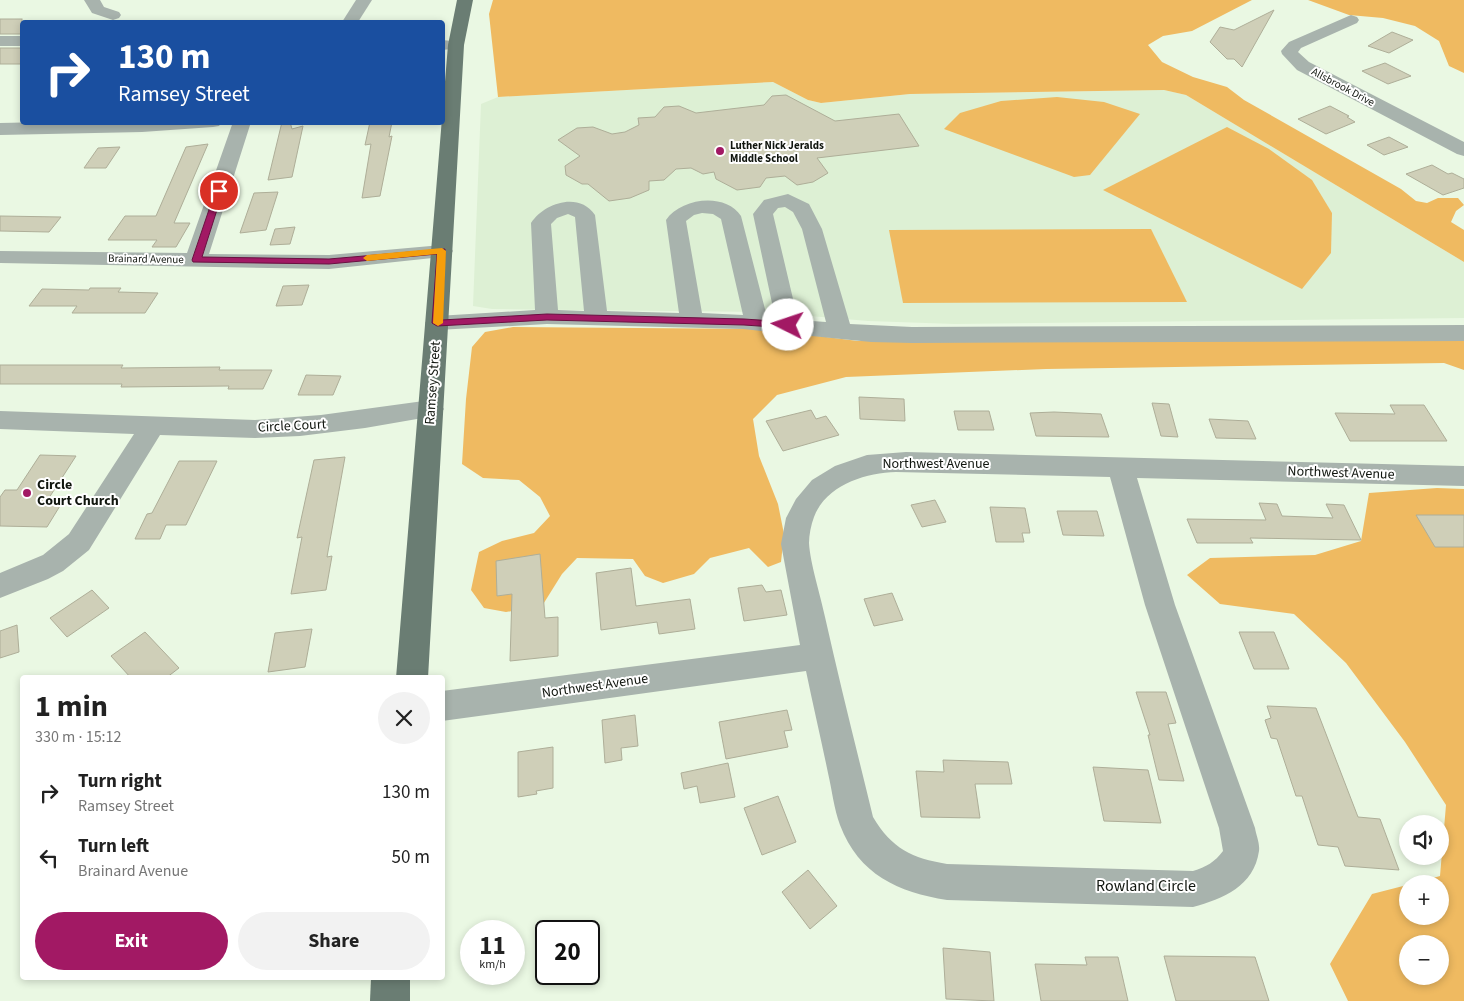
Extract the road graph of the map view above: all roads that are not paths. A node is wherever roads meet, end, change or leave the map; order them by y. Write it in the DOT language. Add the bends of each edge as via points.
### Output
graph roads {
  1 [pos="92,0"];
  2 [pos="364,0"];
  3 [pos="465,0"];
  4 [pos="113,15"];
  5 [pos="351,20"];
  6 [pos="1351,20"];
  7 [pos="0,41"];
  8 [pos="20,41"];
  9 [pos="449,54"];
  10 [pos="96,125"];
  11 [pos="241,125"];
  12 [pos="57,126"];
  13 [pos="0,129"];
  14 [pos="1464,150"];
  15 [pos="442,251"];
  16 [pos="0,257"];
  17 [pos="196,260"];
  18 [pos="547,317"];
  19 [pos="596,319"];
  20 [pos="692,321"];
  21 [pos="437,323"];
  22 [pos="757,323"];
  23 [pos="788,325"];
  24 [pos="840,330"];
  25 [pos="1464,333"];
  26 [pos="431,409"];
  27 [pos="0,420"];
  28 [pos="153,425"];
  29 [pos="1121,467"];
  30 [pos="1464,476"];
  31 [pos="0,586"];
  32 [pos="818,656"];
  33 [pos="412,675"];
  34 [pos="445,706"];
  35 [pos="391,980"];
  36 [pos="390,1001"];
  1 -- 4 [label="street" via="98,10"];
  2 -- 5 [label="street"];
  3 -- 9 [label="main road, Ramsey Street"];
  6 -- 14 [label="street, Allsbrook Drive" via="1295,44 1290,54 1303,66"];
  7 -- 8 [label="street"];
  9 -- 15 [label="main road, Ramsey Street"];
  10 -- 12 [label="street"];
  11 -- 17 [label="street"];
  12 -- 13 [label="street"];
  15 -- 17 [label="street, Brainard Avenue" via="329,262"];
  15 -- 21 [label="main road, Ramsey Street"];
  16 -- 17 [label="street, Brainard Avenue"];
  18 -- 19 [label="street"];
  18 -- 19 [label="street" via="541,223 546,215 570,208 585,215"];
  18 -- 21 [label="street"];
  19 -- 20 [label="street"];
  20 -- 22 [label="street"];
  20 -- 22 [label="street" via="676,220 690,210 710,206 731,216"];
  21 -- 26 [label="main road, Ramsey Street"];
  22 -- 23 [label="street"];
  23 -- 24 [label="street"];
  23 -- 24 [label="street" via="763,214 771,204 788,200 802,208 812,229"];
  24 -- 25 [label="street" via="912,335"];
  26 -- 28 [label="street, Circle Court" via="295,428"];
  26 -- 33 [label="main road, Ramsey Street"];
  27 -- 28 [label="street, Circle Court"];
  28 -- 31 [label="street" via="79,542 38,571"];
  29 -- 30 [label="street, Northwest Avenue"];
  29 -- 32 [label="street, Northwest Avenue" via="896,462 857,468 834,478 808,502 795,533"];
  29 -- 32 [label="street, Rowland Circle" via="1160,605 1237,828 1242,850 1225,877 1193,889 947,882 911,874 893,866 871,847 857,823"];
  32 -- 34 [label="street, Northwest Avenue"];
  35 -- 36 [label="main road"];
}
